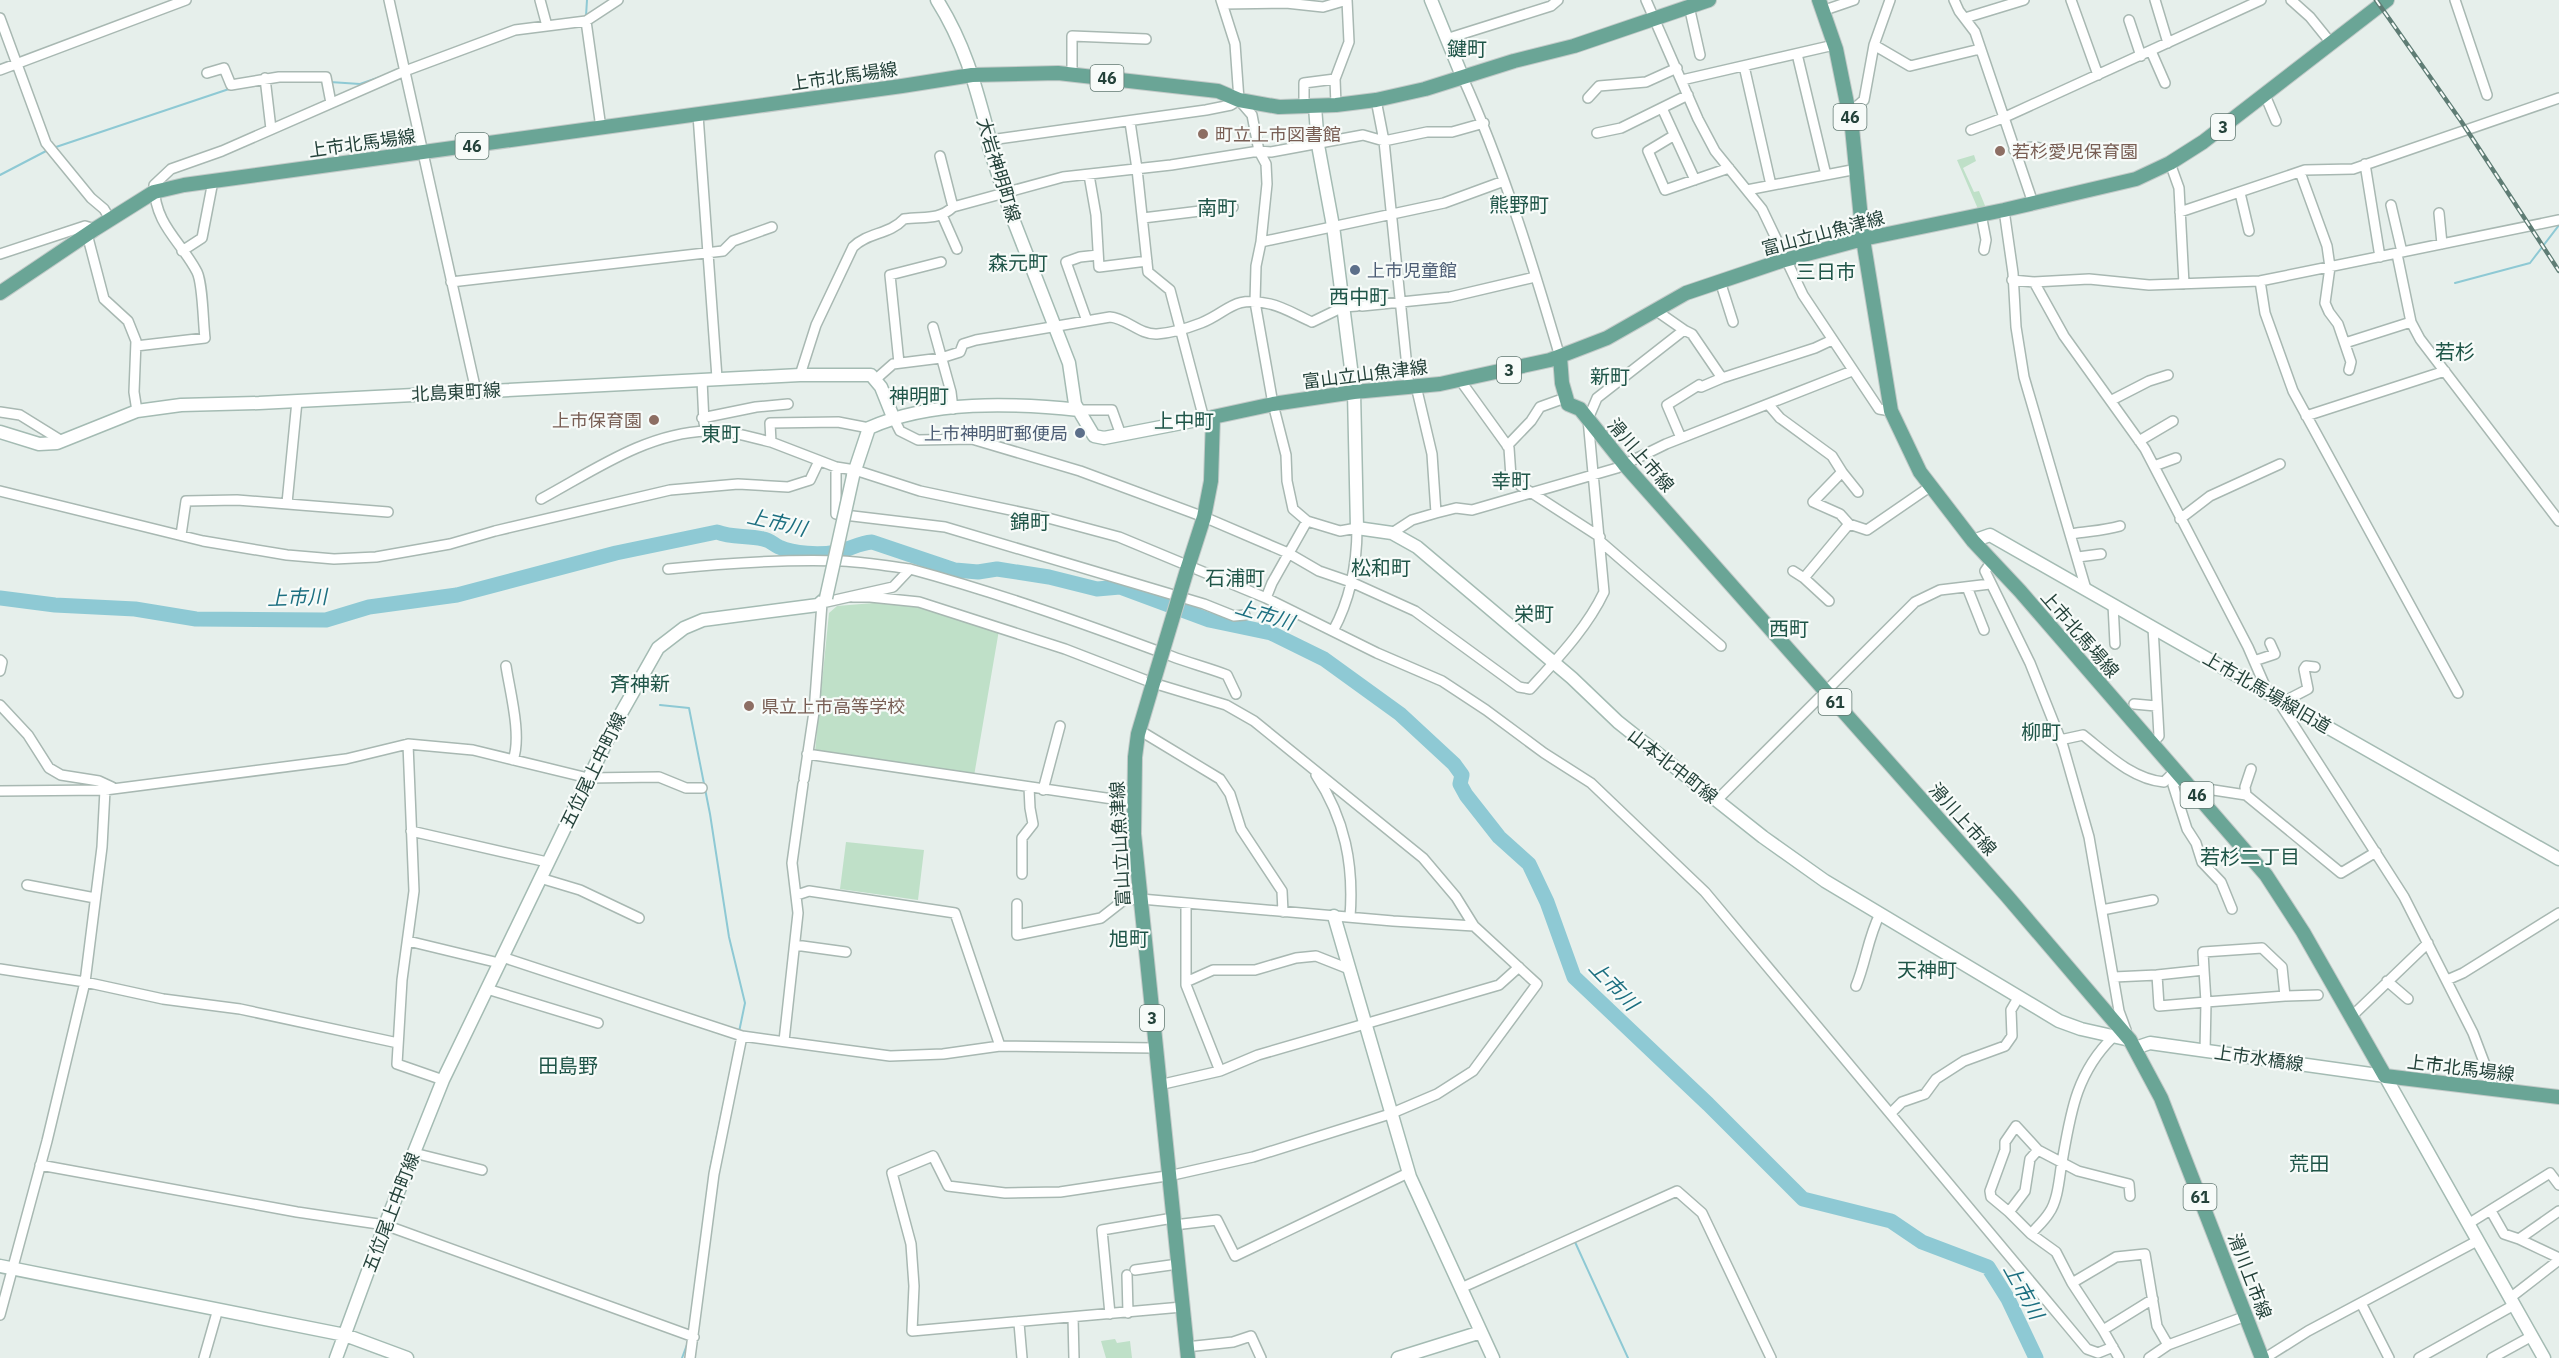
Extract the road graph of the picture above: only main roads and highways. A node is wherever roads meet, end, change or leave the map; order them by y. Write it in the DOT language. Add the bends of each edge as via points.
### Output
graph roads {
  1 [pos="937,0"];
  2 [pos="1431,0"];
  3 [pos="1709,0"];
  4 [pos="2387,0"];
  5 [pos="1820,6"];
  6 [pos="972,75"];
  7 [pos="1462,76"];
  8 [pos="1310,107"];
  9 [pos="1863,238"];
  10 [pos="0,293"];
  11 [pos="1560,357"];
  12 [pos="1354,392"];
  13 [pos="1079,410"];
  14 [pos="893,417"];
  15 [pos="1209,418"];
  16 [pos="0,432"];
  17 [pos="1973,541"];
  18 [pos="2559,859"];
  19 [pos="1334,916"];
  20 [pos="2132,1044"];
  21 [pos="2385,1076"];
  22 [pos="2559,1097"];
  23 [pos="0,1266"];
  24 [pos="1481,1332"];
  25 [pos="345,1335"];
  26 [pos="1187,1352"];
  27 [pos="336,1358"];
  28 [pos="407,1358"];
  29 [pos="1398,1358"];
  30 [pos="1493,1358"];
  31 [pos="2264,1358"];
  32 [pos="2544,1358"];
  1 -- 6 [label="main road, 大岩神明町線" via="955,31"];
  2 -- 7 [label="main road"];
  3 -- 7 [label="main road, 上市北馬場線 / 46" via="1574,46"];
  4 -- 9 [label="main road, 富山立山魚津線 / 3" via="2204,142 2136,179"];
  5 -- 9 [label="main road, 上市北馬場線 / 46" via="1834,45 1849,113"];
  6 -- 8 [label="main road, 上市北馬場線 / 46" via="1072,75 1218,91 1239,100 1279,107"];
  6 -- 10 [label="main road, 上市北馬場線 / 46" via="184,185 154,192"];
  6 -- 13 [label="main road, 大岩神明町線" via="989,147 1069,363"];
  7 -- 8 [label="main road, 上市北馬場線 / 46" via="1376,100"];
  8 -- 12 [label="main road" via="1333,226"];
  9 -- 11 [label="main road, 富山立山魚津線 / 3" via="1686,293 1607,338"];
  9 -- 17 [label="main road, 上市北馬場線 / 46" via="1891,411 1915,463"];
  11 -- 12 [label="main road, 富山立山魚津線 / 3" via="1460,380"];
  11 -- 20 [label="main road, 滑川上市線 / 61" via="1568,404 1580,409"];
  12 -- 15 [label="main road, 富山立山魚津線 / 3"];
  12 -- 20 [label="main road, 山本北中町線" via="1357,528 1392,533 1417,547 1618,722 1825,881 2059,1021"];
  13 -- 14 [label="main road" via="1014,405"];
  13 -- 15 [label="main road" via="1094,436 1104,438"];
  14 -- 16 [label="main road, 北島東町線" via="871,375 800,375 181,405 137,411 62,441 39,444"];
  14 -- 25 [label="main road, 五位尾上中町線, bridge" via="869,428 854,473 824,601 704,620 684,627 658,648 644,670 443,1080"];
  15 -- 26 [label="main road, 富山立山魚津線 / 3, bridge" via="1211,481 1204,517 1139,730 1133,802"];
  17 -- 18 [label="main road, 上市北馬場線旧道" via="1990,535"];
  17 -- 21 [label="main road, 上市北馬場線 / 46" via="2266,875"];
  19 -- 24 [label="main road" via="1408,1173"];
  20 -- 21 [label="main road, 上市水橋線" via="2150,1043"];
  20 -- 31 [label="main road, 滑川上市線 / 61" via="2161,1098"];
  21 -- 22 [label="main road, 上市北馬場線"];
  21 -- 32 [label="main road"];
  23 -- 25 [label="main road"];
  24 -- 29 [label="main road"];
  24 -- 30 [label="main road"];
  25 -- 27 [label="main road, 五位尾上中町線"];
  25 -- 28 [label="main road"];
}
